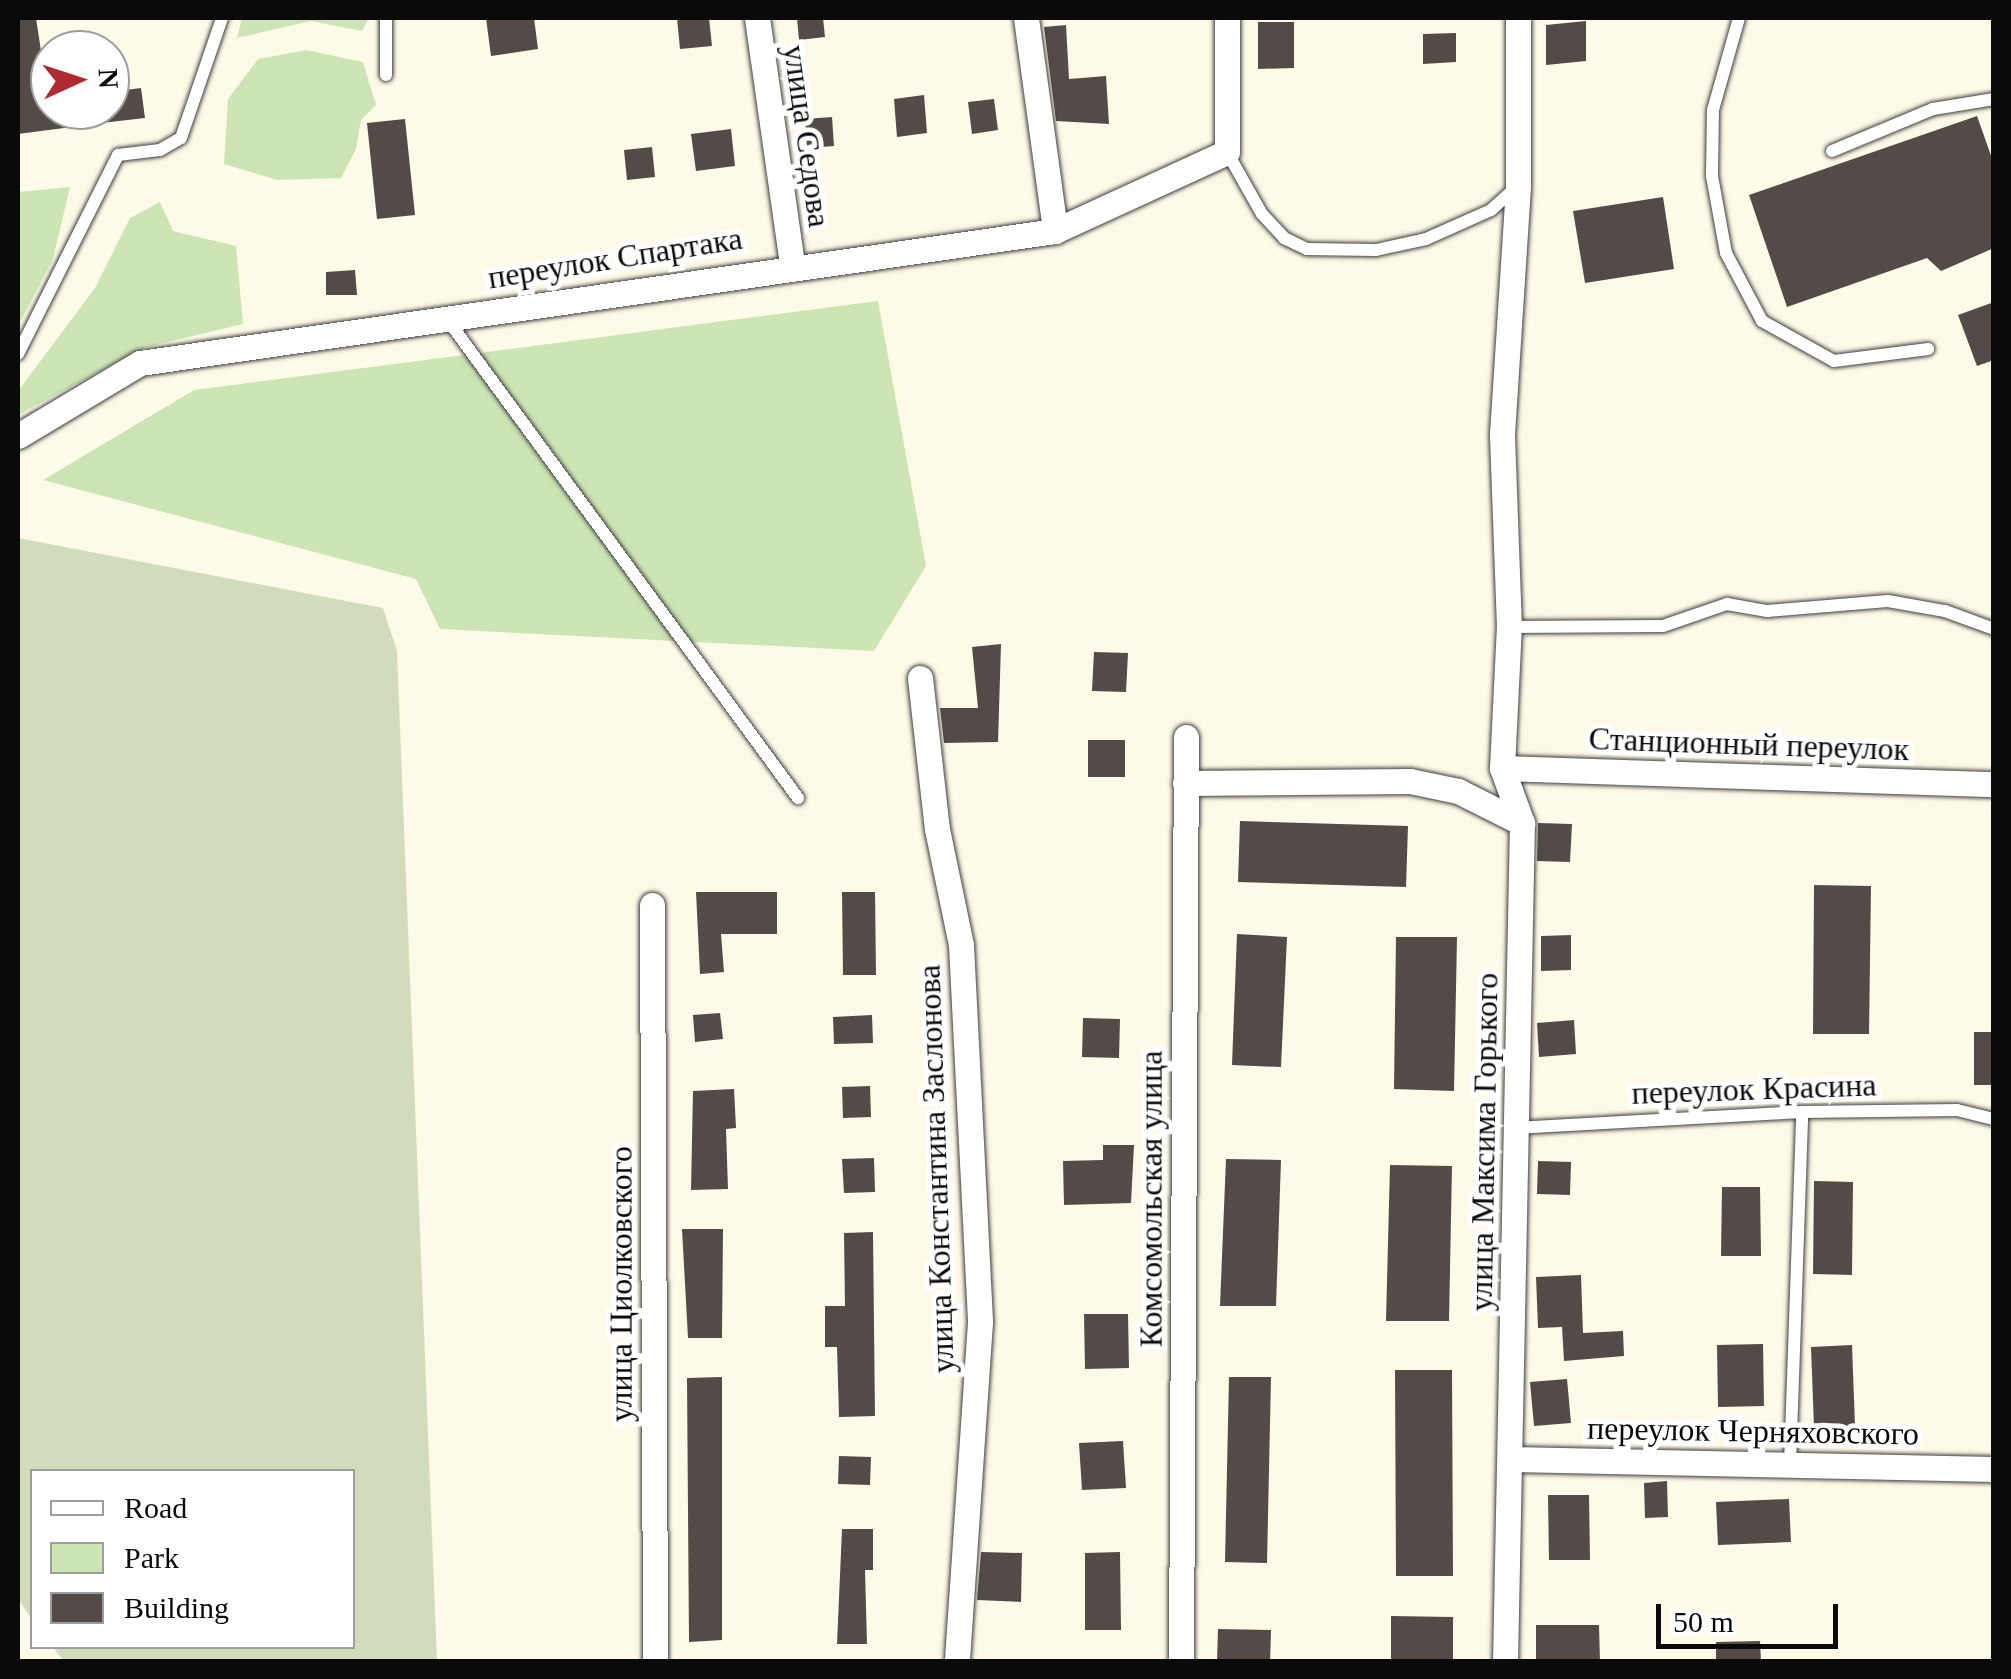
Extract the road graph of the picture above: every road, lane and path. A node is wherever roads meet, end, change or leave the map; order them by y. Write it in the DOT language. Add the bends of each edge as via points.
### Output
graph roads {
  1 [pos="222,18"];
  2 [pos="386,18"];
  3 [pos="757,18"];
  4 [pos="1026,18"];
  5 [pos="1227,18"];
  6 [pos="1518,18"];
  7 [pos="1739,18"];
  8 [pos="386,75"];
  9 [pos="1994,99"];
  10 [pos="1832,151"];
  11 [pos="1227,152"];
  12 [pos="1518,186"];
  13 [pos="1055,231"];
  14 [pos="792,264"];
  15 [pos="446,316"];
  16 [pos="1928,349"];
  17 [pos="18,354"];
  18 [pos="18,436"];
  19 [pos="1509,627"];
  20 [pos="1994,629"];
  21 [pos="920,678"];
  22 [pos="1186,736"];
  23 [pos="1502,768"];
  24 [pos="1185,783"];
  25 [pos="1994,784"];
  26 [pos="798,798"];
  27 [pos="1522,823"];
  28 [pos="652,906"];
  29 [pos="1802,1112"];
  30 [pos="1994,1119"];
  31 [pos="1515,1128"];
  32 [pos="1512,1459"];
  33 [pos="1790,1464"];
  34 [pos="1994,1469"];
  35 [pos="655,1662"];
  36 [pos="957,1662"];
  37 [pos="1181,1662"];
  38 [pos="1506,1662"];
  1 -- 17 [label="lane" via="180,138 160,150 118,155"];
  2 -- 8 [label="lane"];
  3 -- 14 [label="street, улица Седова"];
  4 -- 13 [label="street"];
  5 -- 11 [label="street"];
  6 -- 12 [label="street, улица Максима Горького"];
  7 -- 16 [label="lane" via="1714,110 1712,176 1726,254 1762,321 1834,361"];
  9 -- 10 [label="lane" via="1933,109"];
  11 -- 12 [label="lane" via="1244,191 1284,238 1307,249 1376,250 1426,239 1491,210"];
  11 -- 13 [label="street, переулок Спартака"];
  12 -- 19 [label="street, улица Максима Горького" via="1502,434"];
  13 -- 14 [label="street, переулок Спартака"];
  14 -- 15 [label="street, переулок Спартака"];
  15 -- 18 [label="street, переулок Спартака" via="140,362"];
  15 -- 26 [label="lane"];
  19 -- 20 [label="lane" via="1663,626 1727,604 1767,611 1888,601"];
  19 -- 23 [label="street, улица Максима Горького"];
  21 -- 36 [label="street, улица Константина Заслонова" via="936,829 960,945 980,1322"];
  22 -- 24 [label="street, Комсомольская улица"];
  23 -- 25 [label="street, Станционный переулок"];
  23 -- 27 [label="street, улица Максима Горького"];
  24 -- 27 [label="street" via="1410,781 1458,791"];
  24 -- 37 [label="street, Комсомольская улица"];
  27 -- 31 [label="street, улица Максима Горького"];
  28 -- 35 [label="street, улица Циолковского"];
  29 -- 30 [label="lane, переулок Красина" via="1957,1110"];
  29 -- 31 [label="lane, переулок Красина"];
  29 -- 33 [label="lane"];
  31 -- 32 [label="street, улица Максима Горького"];
  32 -- 33 [label="street, переулок Черняховского"];
  32 -- 38 [label="street, улица Максима Горького"];
  33 -- 34 [label="street, переулок Черняховского"];
}
